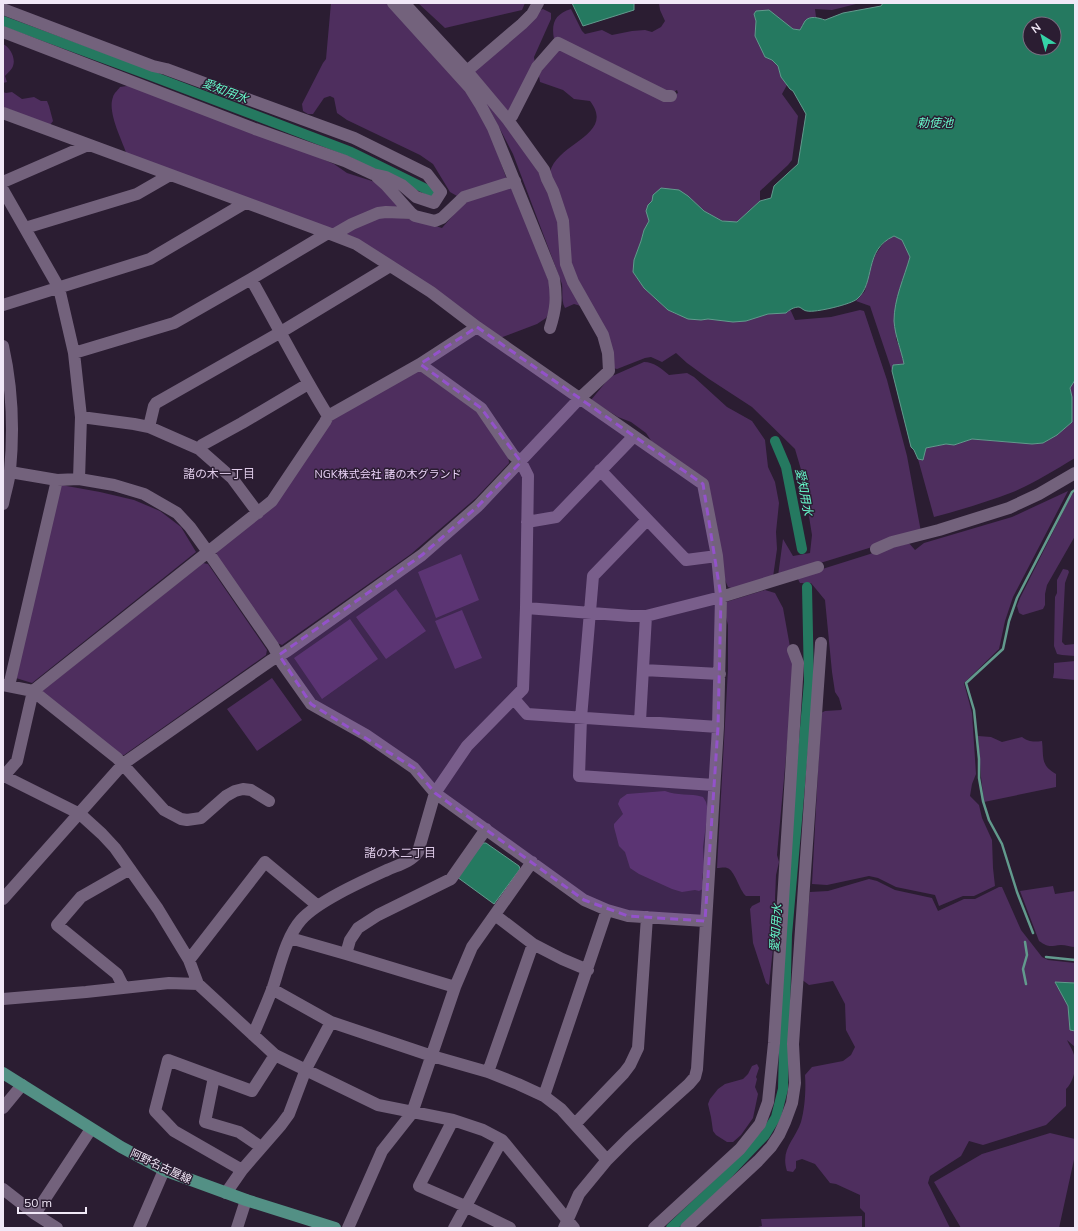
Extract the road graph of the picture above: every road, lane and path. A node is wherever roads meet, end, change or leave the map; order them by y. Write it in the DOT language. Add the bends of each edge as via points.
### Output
graph roads {
  1 [pos="393,3"];
  2 [pos="404,3"];
  3 [pos="538,3"];
  4 [pos="3,9"];
  5 [pos="3,32"];
  6 [pos="467,71"];
  7 [pos="671,96"];
  8 [pos="6,118"];
  9 [pos="508,120"];
  10 [pos="88,145"];
  11 [pos="373,174"];
  12 [pos="170,175"];
  13 [pos="515,181"];
  14 [pos="3,182"];
  15 [pos="3,190"];
  16 [pos="245,203"];
  17 [pos="411,212"];
  18 [pos="25,228"];
  19 [pos="330,234"];
  20 [pos="390,266"];
  21 [pos="251,279"];
  22 [pos="59,288"];
  23 [pos="3,305"];
  24 [pos="477,327"];
  25 [pos="550,328"];
  26 [pos="280,332"];
  27 [pos="3,346"];
  28 [pos="74,352"];
  29 [pos="420,364"];
  30 [pos="308,384"];
  31 [pos="580,398"];
  32 [pos="328,416"];
  33 [pos="81,417"];
  34 [pos="149,427"];
  35 [pos="634,436"];
  36 [pos="198,449"];
  37 [pos="521,462"];
  38 [pos="600,470"];
  39 [pos="10,472"];
  40 [pos="1075,474"];
  41 [pos="79,479"];
  42 [pos="57,480"];
  43 [pos="3,504"];
  44 [pos="258,513"];
  45 [pos="647,520"];
  46 [pos="527,522"];
  47 [pos="876,549"];
  48 [pos="208,552"];
  49 [pos="717,556"];
  50 [pos="818,567"];
  51 [pos="721,597"];
  52 [pos="526,608"];
  53 [pos="590,613"];
  54 [pos="646,616"];
  55 [pos="821,643"];
  56 [pos="793,650"];
  57 [pos="279,656"];
  58 [pos="643,670"];
  59 [pos="720,674"];
  60 [pos="6,685"];
  61 [pos="33,691"];
  62 [pos="514,699"];
  63 [pos="581,718"];
  64 [pos="640,721"];
  65 [pos="718,727"];
  66 [pos="123,764"];
  67 [pos="3,776"];
  68 [pos="714,785"];
  69 [pos="435,793"];
  70 [pos="269,801"];
  71 [pos="80,814"];
  72 [pos="486,829"];
  73 [pos="532,862"];
  74 [pos="130,869"];
  75 [pos="786,887"];
  76 [pos="803,889"];
  77 [pos="3,899"];
  78 [pos="318,906"];
  79 [pos="607,910"];
  80 [pos="495,915"];
  81 [pos="647,917"];
  82 [pos="705,921"];
  83 [pos="290,938"];
  84 [pos="533,944"];
  85 [pos="346,954"];
  86 [pos="189,960"];
  87 [pos="588,970"];
  88 [pos="198,984"];
  89 [pos="455,987"];
  90 [pos="124,988"];
  91 [pos="272,989"];
  92 [pos="3,999"];
  93 [pos="331,1022"];
  94 [pos="253,1035"];
  95 [pos="775,1043"];
  96 [pos="792,1044"];
  97 [pos="275,1055"];
  98 [pos="432,1056"];
  99 [pos="306,1069"];
  100 [pos="488,1072"];
  101 [pos="3,1073"];
  102 [pos="214,1077"];
  103 [pos="22,1085"];
  104 [pos="544,1096"];
  105 [pos="3,1108"];
  106 [pos="412,1113"];
  107 [pos="453,1120"];
  108 [pos="575,1124"];
  109 [pos="91,1129"];
  110 [pos="502,1140"];
  111 [pos="261,1147"];
  112 [pos="607,1160"];
  113 [pos="164,1170"];
  114 [pos="242,1170"];
  115 [pos="3,1189"];
  116 [pos="226,1193"];
  117 [pos="246,1200"];
  118 [pos="465,1206"];
  119 [pos="35,1214"];
  120 [pos="568,1225"];
  121 [pos="56,1228"];
  122 [pos="139,1228"];
  123 [pos="237,1228"];
  124 [pos="335,1228"];
  125 [pos="348,1228"];
  126 [pos="454,1228"];
  127 [pos="510,1228"];
  128 [pos="654,1228"];
  129 [pos="686,1228"];
  1 -- 13 [label="street" via="470,88 493,128"];
  2 -- 6 [label="street"];
  3 -- 6 [label="street" via="522,24"];
  4 -- 11 [label="street" via="354,138 427,174 441,192 434,203 416,197 402,185 386,177"];
  5 -- 11 [label="street" via="345,161"];
  6 -- 9 [label="street"];
  7 -- 9 [label="street" via="665,96 558,43 537,67"];
  8 -- 10 [label="street"];
  9 -- 31 [label="street" via="544,170 563,221 566,264 605,341 609,371"];
  10 -- 12 [label="street"];
  10 -- 14 [label="street"];
  11 -- 17 [label="street"];
  12 -- 16 [label="street"];
  12 -- 18 [label="street" via="137,194"];
  13 -- 17 [label="street" via="464,197 442,218 435,221 415,216"];
  13 -- 25 [label="street" via="554,279 557,296"];
  15 -- 18 [label="street"];
  16 -- 19 [label="street"];
  16 -- 22 [label="street" via="150,259"];
  17 -- 19 [label="street" via="378,213"];
  18 -- 22 [label="street"];
  19 -- 20 [label="street" via="356,244"];
  19 -- 21 [label="street"];
  20 -- 24 [label="street" via="431,292"];
  20 -- 26 [label="street"];
  21 -- 26 [label="street"];
  21 -- 28 [label="street" via="174,323"];
  22 -- 23 [label="street"];
  22 -- 28 [label="street"];
  24 -- 29 [label="street"];
  24 -- 31 [label="street"];
  26 -- 30 [label="street"];
  26 -- 34 [label="street" via="156,403"];
  27 -- 39 [label="street" via="7,362 12,419"];
  28 -- 33 [label="street"];
  29 -- 32 [label="street"];
  29 -- 37 [label="street" via="481,408 513,455"];
  30 -- 32 [label="street"];
  30 -- 36 [label="street"];
  31 -- 35 [label="street"];
  31 -- 37 [label="street"];
  32 -- 44 [label="street" via="272,501"];
  33 -- 34 [label="street"];
  33 -- 41 [label="street"];
  34 -- 36 [label="street"];
  35 -- 38 [label="street"];
  35 -- 49 [label="street" via="703,484"];
  36 -- 44 [label="street" via="232,478"];
  37 -- 46 [label="street" via="528,476"];
  37 -- 57 [label="street" via="478,506 422,555"];
  38 -- 45 [label="street"];
  38 -- 46 [label="street" via="556,517"];
  39 -- 42 [label="street"];
  39 -- 43 [label="street"];
  40 -- 47 [label="street" via="1009,508"];
  41 -- 42 [label="street"];
  41 -- 48 [label="street" via="114,484 144,494 177,513"];
  42 -- 60 [label="street"];
  44 -- 48 [label="street"];
  45 -- 49 [label="street" via="686,560"];
  45 -- 53 [label="street" via="593,576"];
  46 -- 52 [label="street"];
  48 -- 57 [label="street"];
  48 -- 61 [label="street"];
  49 -- 51 [label="street"];
  50 -- 51 [label="street"];
  51 -- 54 [label="street"];
  51 -- 59 [label="street"];
  52 -- 53 [label="street"];
  52 -- 62 [label="street" via="523,689"];
  53 -- 54 [label="street"];
  53 -- 63 [label="street"];
  54 -- 58 [label="street"];
  55 -- 76 [label="street"];
  56 -- 75 [label="street" via="798,663"];
  57 -- 66 [label="street"];
  57 -- 69 [label="street" via="311,704 414,768"];
  58 -- 59 [label="street"];
  58 -- 64 [label="street"];
  59 -- 65 [label="street"];
  60 -- 61 [label="street"];
  61 -- 66 [label="street"];
  61 -- 67 [label="street" via="17,761"];
  62 -- 63 [label="street" via="527,714"];
  62 -- 69 [label="street" via="467,746"];
  63 -- 64 [label="street"];
  63 -- 68 [label="street" via="579,776"];
  64 -- 65 [label="street"];
  65 -- 68 [label="street"];
  66 -- 70 [label="street" via="164,810 181,819 201,818 226,796 243,789 251,790"];
  66 -- 71 [label="street"];
  67 -- 71 [label="street"];
  68 -- 82 [label="street"];
  69 -- 72 [label="street"];
  69 -- 78 [label="street" via="414,859"];
  71 -- 74 [label="street" via="115,848"];
  71 -- 77 [label="street"];
  72 -- 73 [label="street"];
  72 -- 85 [label="street" via="451,879 378,915 358,928 350,940"];
  73 -- 79 [label="street" via="584,900"];
  73 -- 80 [label="street"];
  74 -- 86 [label="street"];
  74 -- 90 [label="street" via="81,897 57,925 117,974"];
  75 -- 76 [label="street"];
  75 -- 95 [label="street"];
  76 -- 96 [label="street"];
  78 -- 83 [label="street" via="301,920"];
  78 -- 86 [label="street" via="265,862"];
  79 -- 81 [label="street" via="628,916"];
  79 -- 87 [label="street"];
  80 -- 84 [label="street"];
  80 -- 89 [label="street" via="472,947"];
  81 -- 82 [label="street"];
  81 -- 108 [label="street" via="638,1048 624,1072"];
  82 -- 112 [label="street" via="695,1077"];
  83 -- 85 [label="street"];
  83 -- 91 [label="street"];
  84 -- 87 [label="street"];
  84 -- 100 [label="street"];
  85 -- 89 [label="street"];
  86 -- 88 [label="street"];
  87 -- 104 [label="street"];
  88 -- 90 [label="street" via="169,983"];
  88 -- 94 [label="street"];
  89 -- 98 [label="street"];
  90 -- 92 [label="street"];
  91 -- 93 [label="street"];
  91 -- 94 [label="street"];
  93 -- 98 [label="street"];
  93 -- 99 [label="street"];
  94 -- 97 [label="street"];
  95 -- 96 [label="street"];
  95 -- 128 [label="street" via="768,1102 760,1124 740,1148"];
  96 -- 129 [label="street" via="795,1082 792,1103 779,1135 758,1161"];
  97 -- 99 [label="street"];
  97 -- 102 [label="street" via="252,1091"];
  98 -- 100 [label="street"];
  98 -- 106 [label="street"];
  99 -- 106 [label="street" via="378,1105"];
  99 -- 111 [label="street" via="289,1114"];
  100 -- 104 [label="street"];
  101 -- 103 [label="main road, 阿野名古屋線"];
  102 -- 111 [label="street" via="205,1122 239,1132"];
  102 -- 114 [label="street" via="168,1060 155,1111 174,1131"];
  103 -- 105 [label="street"];
  103 -- 109 [label="main road, 阿野名古屋線"];
  104 -- 108 [label="street"];
  106 -- 107 [label="street"];
  106 -- 125 [label="street" via="382,1151"];
  107 -- 110 [label="street" via="483,1130"];
  107 -- 118 [label="street" via="418,1186"];
  108 -- 112 [label="street"];
  109 -- 113 [label="main road, 阿野名古屋線"];
  109 -- 119 [label="street"];
  110 -- 118 [label="street"];
  110 -- 120 [label="street"];
  111 -- 114 [label="street"];
  112 -- 120 [label="street" via="579,1194"];
  113 -- 116 [label="main road, 阿野名古屋線"];
  113 -- 122 [label="street"];
  114 -- 116 [label="street"];
  115 -- 119 [label="street"];
  116 -- 117 [label="main road, 阿野名古屋線"];
  117 -- 123 [label="street"];
  117 -- 124 [label="main road, 阿野名古屋線"];
  118 -- 126 [label="street"];
  118 -- 127 [label="street"];
  119 -- 121 [label="street"];
}
